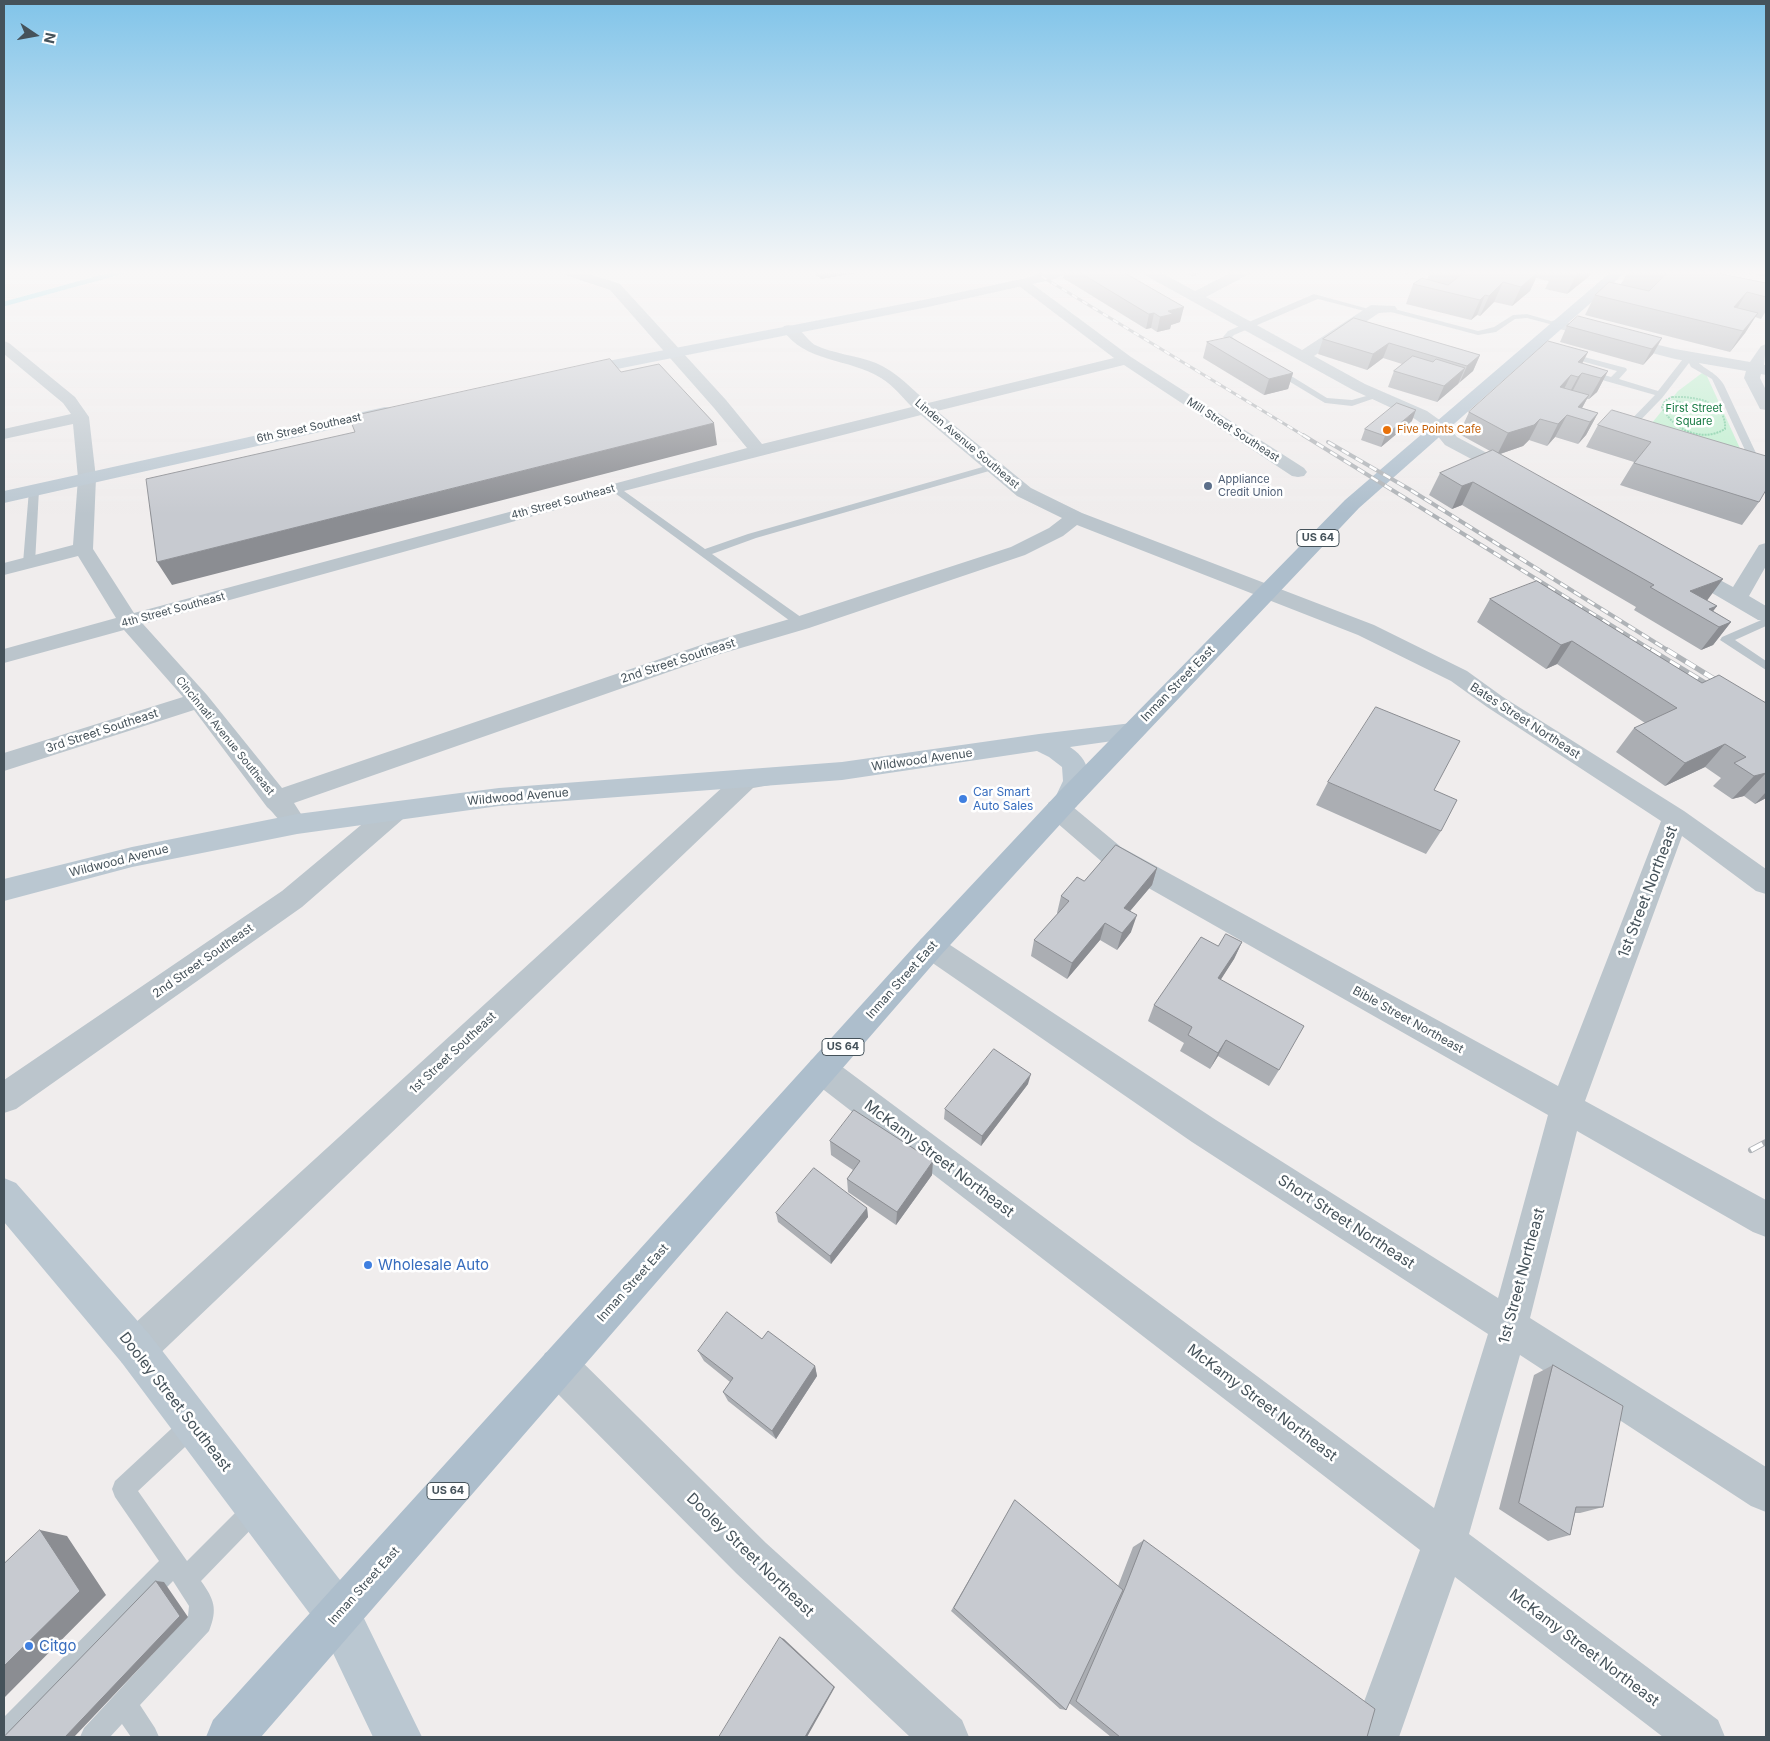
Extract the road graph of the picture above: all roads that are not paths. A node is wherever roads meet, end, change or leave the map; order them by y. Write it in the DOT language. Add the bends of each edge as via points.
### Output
graph roads {
  1 [pos="10,351"];
  2 [pos="678,351"];
  3 [pos="821,351"];
  4 [pos="1114,351"];
  5 [pos="1295,351"];
  6 [pos="1310,351"];
  7 [pos="1666,351"];
  8 [pos="1764,351"];
  9 [pos="674,352"];
  10 [pos="1530,352"];
  11 [pos="1303,356"];
  12 [pos="1689,357"];
  13 [pos="1126,360"];
  14 [pos="1263,362"];
  15 [pos="1761,369"];
  16 [pos="1577,370"];
  17 [pos="559,376"];
  18 [pos="1613,380"];
  19 [pos="1377,396"];
  20 [pos="1662,396"];
  21 [pos="1766,405"];
  22 [pos="397,409"];
  23 [pos="924,409"];
  24 [pos="81,417"];
  25 [pos="1439,428"];
  26 [pos="4,434"];
  27 [pos="758,450"];
  28 [pos="993,467"];
  29 [pos="1762,469"];
  30 [pos="1298,472"];
  31 [pos="87,478"];
  32 [pos="1530,483"];
  33 [pos="613,488"];
  34 [pos="34,490"];
  35 [pos="4,497"];
  36 [pos="1075,517"];
  37 [pos="1766,549"];
  38 [pos="83,550"];
  39 [pos="703,553"];
  40 [pos="1669,560"];
  41 [pos="29,563"];
  42 [pos="4,569"];
  43 [pos="1266,591"];
  44 [pos="1737,598"];
  45 [pos="129,622"];
  46 [pos="801,622"];
  47 [pos="1764,623"];
  48 [pos="4,656"];
  49 [pos="1766,666"];
  50 [pos="199,700"];
  51 [pos="1132,731"];
  52 [pos="1039,742"];
  53 [pos="4,762"];
  54 [pos="779,777"];
  55 [pos="276,800"];
  56 [pos="1062,804"];
  57 [pos="394,812"];
  58 [pos="1676,818"];
  59 [pos="297,824"];
  60 [pos="1766,884"];
  61 [pos="4,890"];
  62 [pos="931,947"];
  63 [pos="822,1070"];
  64 [pos="4,1098"];
  65 [pos="1566,1109"];
  66 [pos="4,1195"];
  67 [pos="1766,1219"];
  68 [pos="1509,1328"];
  69 [pos="136,1349"];
  70 [pos="559,1367"];
  71 [pos="193,1424"];
  72 [pos="1766,1491"];
  73 [pos="257,1508"];
  74 [pos="1444,1542"];
  75 [pos="180,1571"];
  76 [pos="338,1614"];
  77 [pos="124,1704"];
  78 [pos="92,1732"];
  79 [pos="4,1735"];
  80 [pos="146,1737"];
  81 [pos="230,1737"];
  82 [pos="398,1737"];
  83 [pos="945,1737"];
  84 [pos="1375,1737"];
  85 [pos="1700,1737"];
  1 -- 24 [label="street" via="68,400"];
  2 -- 9 [label="street"];
  3 -- 23 [label="street, Linden Avenue Southeast" via="888,375"];
  4 -- 13 [label="street, Mill Street Southeast"];
  5 -- 11 [label="street"];
  6 -- 11 [label="street"];
  7 -- 12 [label="street"];
  8 -- 15 [label="street" via="1759,358"];
  9 -- 17 [label="street"];
  9 -- 27 [label="street"];
  10 -- 18 [label="lane" via="1623,370"];
  10 -- 25 [label="main road, Inman Street East / US 64"];
  11 -- 19 [label="street"];
  12 -- 15 [label="street"];
  12 -- 20 [label="lane"];
  12 -- 29 [label="lane" via="1694,365 1715,377"];
  13 -- 23 [label="street, 4th Street Southeast"];
  13 -- 30 [label="street, Mill Street Southeast"];
  14 -- 19 [label="lane" via="1325,400 1352,403"];
  15 -- 21 [label="street" via="1752,378"];
  16 -- 18 [label="lane"];
  18 -- 20 [label="lane"];
  19 -- 25 [label="street" via="1421,415"];
  20 -- 29 [label="lane" via="1625,431"];
  22 -- 31 [label="street, 6th Street Southeast"];
  23 -- 27 [label="street, 4th Street Southeast"];
  23 -- 28 [label="street, Linden Avenue Southeast"];
  24 -- 26 [label="street"];
  24 -- 31 [label="street"];
  25 -- 32 [label="street" via="1451,441"];
  25 -- 43 [label="main road, Inman Street East / US 64" via="1352,504"];
  27 -- 33 [label="street, 4th Street Southeast"];
  28 -- 36 [label="street, Linden Avenue Southeast" via="1024,492"];
  28 -- 39 [label="lane"];
  31 -- 34 [label="street, 6th Street Southeast"];
  31 -- 38 [label="street"];
  33 -- 39 [label="lane"];
  33 -- 45 [label="street, 4th Street Southeast"];
  34 -- 35 [label="street, 6th Street Southeast"];
  34 -- 41 [label="lane"];
  36 -- 43 [label="street, Linden Avenue Southeast"];
  36 -- 46 [label="street, 2nd Street Southeast" via="1056,532 1018,551"];
  37 -- 44 [label="street"];
  38 -- 41 [label="street"];
  38 -- 45 [label="street, Cincinnati Avenue Southeast"];
  39 -- 46 [label="lane"];
  40 -- 44 [label="street"];
  41 -- 42 [label="street"];
  43 -- 51 [label="main road, Inman Street East / US 64"];
  43 -- 58 [label="street, Bates Street Northeast" via="1366,630 1459,676"];
  44 -- 47 [label="street"];
  45 -- 48 [label="street, 4th Street Southeast"];
  45 -- 50 [label="street, Cincinnati Avenue Southeast"];
  46 -- 55 [label="street, 2nd Street Southeast" via="708,650"];
  47 -- 49 [label="lane" via="1726,640"];
  50 -- 53 [label="street, 3rd Street Southeast"];
  50 -- 55 [label="street, Cincinnati Avenue Southeast"];
  51 -- 52 [label="street, Wildwood Avenue"];
  51 -- 56 [label="main road, Inman Street East / US 64"];
  52 -- 54 [label="street, Wildwood Avenue"];
  52 -- 56 [label="street" via="1056,749 1071,761 1076,777"];
  54 -- 57 [label="street, Wildwood Avenue" via="499,798"];
  54 -- 69 [label="street, 1st Street Southeast" via="746,780"];
  55 -- 59 [label="street, Cincinnati Avenue Southeast"];
  56 -- 62 [label="main road, Inman Street East / US 64"];
  56 -- 65 [label="street, Bible Street Northeast" via="1111,854"];
  57 -- 59 [label="street, Wildwood Avenue"];
  57 -- 64 [label="street, 2nd Street Southeast" via="292,899"];
  58 -- 60 [label="street, Bates Street Northeast"];
  58 -- 65 [label="street, 1st Street Northeast"];
  59 -- 61 [label="street, Wildwood Avenue" via="132,857"];
  62 -- 63 [label="main road, Inman Street East / US 64"];
  62 -- 68 [label="street, Short Street Northeast" via="1204,1131"];
  63 -- 70 [label="main road, Inman Street East / US 64"];
  63 -- 74 [label="street, McKamy Street Northeast"];
  65 -- 67 [label="street, Bible Street Northeast"];
  65 -- 68 [label="street, 1st Street Northeast"];
  66 -- 69 [label="street, Dooley Street Southeast"];
  68 -- 72 [label="street, Short Street Northeast"];
  68 -- 74 [label="street, 1st Street Northeast"];
  69 -- 71 [label="street, Dooley Street Southeast"];
  70 -- 76 [label="main road, Inman Street East / US 64"];
  70 -- 83 [label="street, Dooley Street Northeast" via="751,1558"];
  71 -- 73 [label="street, Dooley Street Southeast"];
  71 -- 75 [label="lane" via="123,1489"];
  73 -- 75 [label="lane"];
  73 -- 76 [label="street, Dooley Street Southeast"];
  74 -- 84 [label="street, 1st Street Northeast"];
  74 -- 85 [label="street, McKamy Street Northeast"];
  75 -- 77 [label="lane" via="202,1603 200,1622 149,1668"];
  75 -- 79 [label="lane" via="119,1624"];
  76 -- 81 [label="main road, Inman Street East / US 64"];
  76 -- 82 [label="street, Dooley Street Southeast"];
  77 -- 78 [label="lane"];
  77 -- 80 [label="lane"];
}
